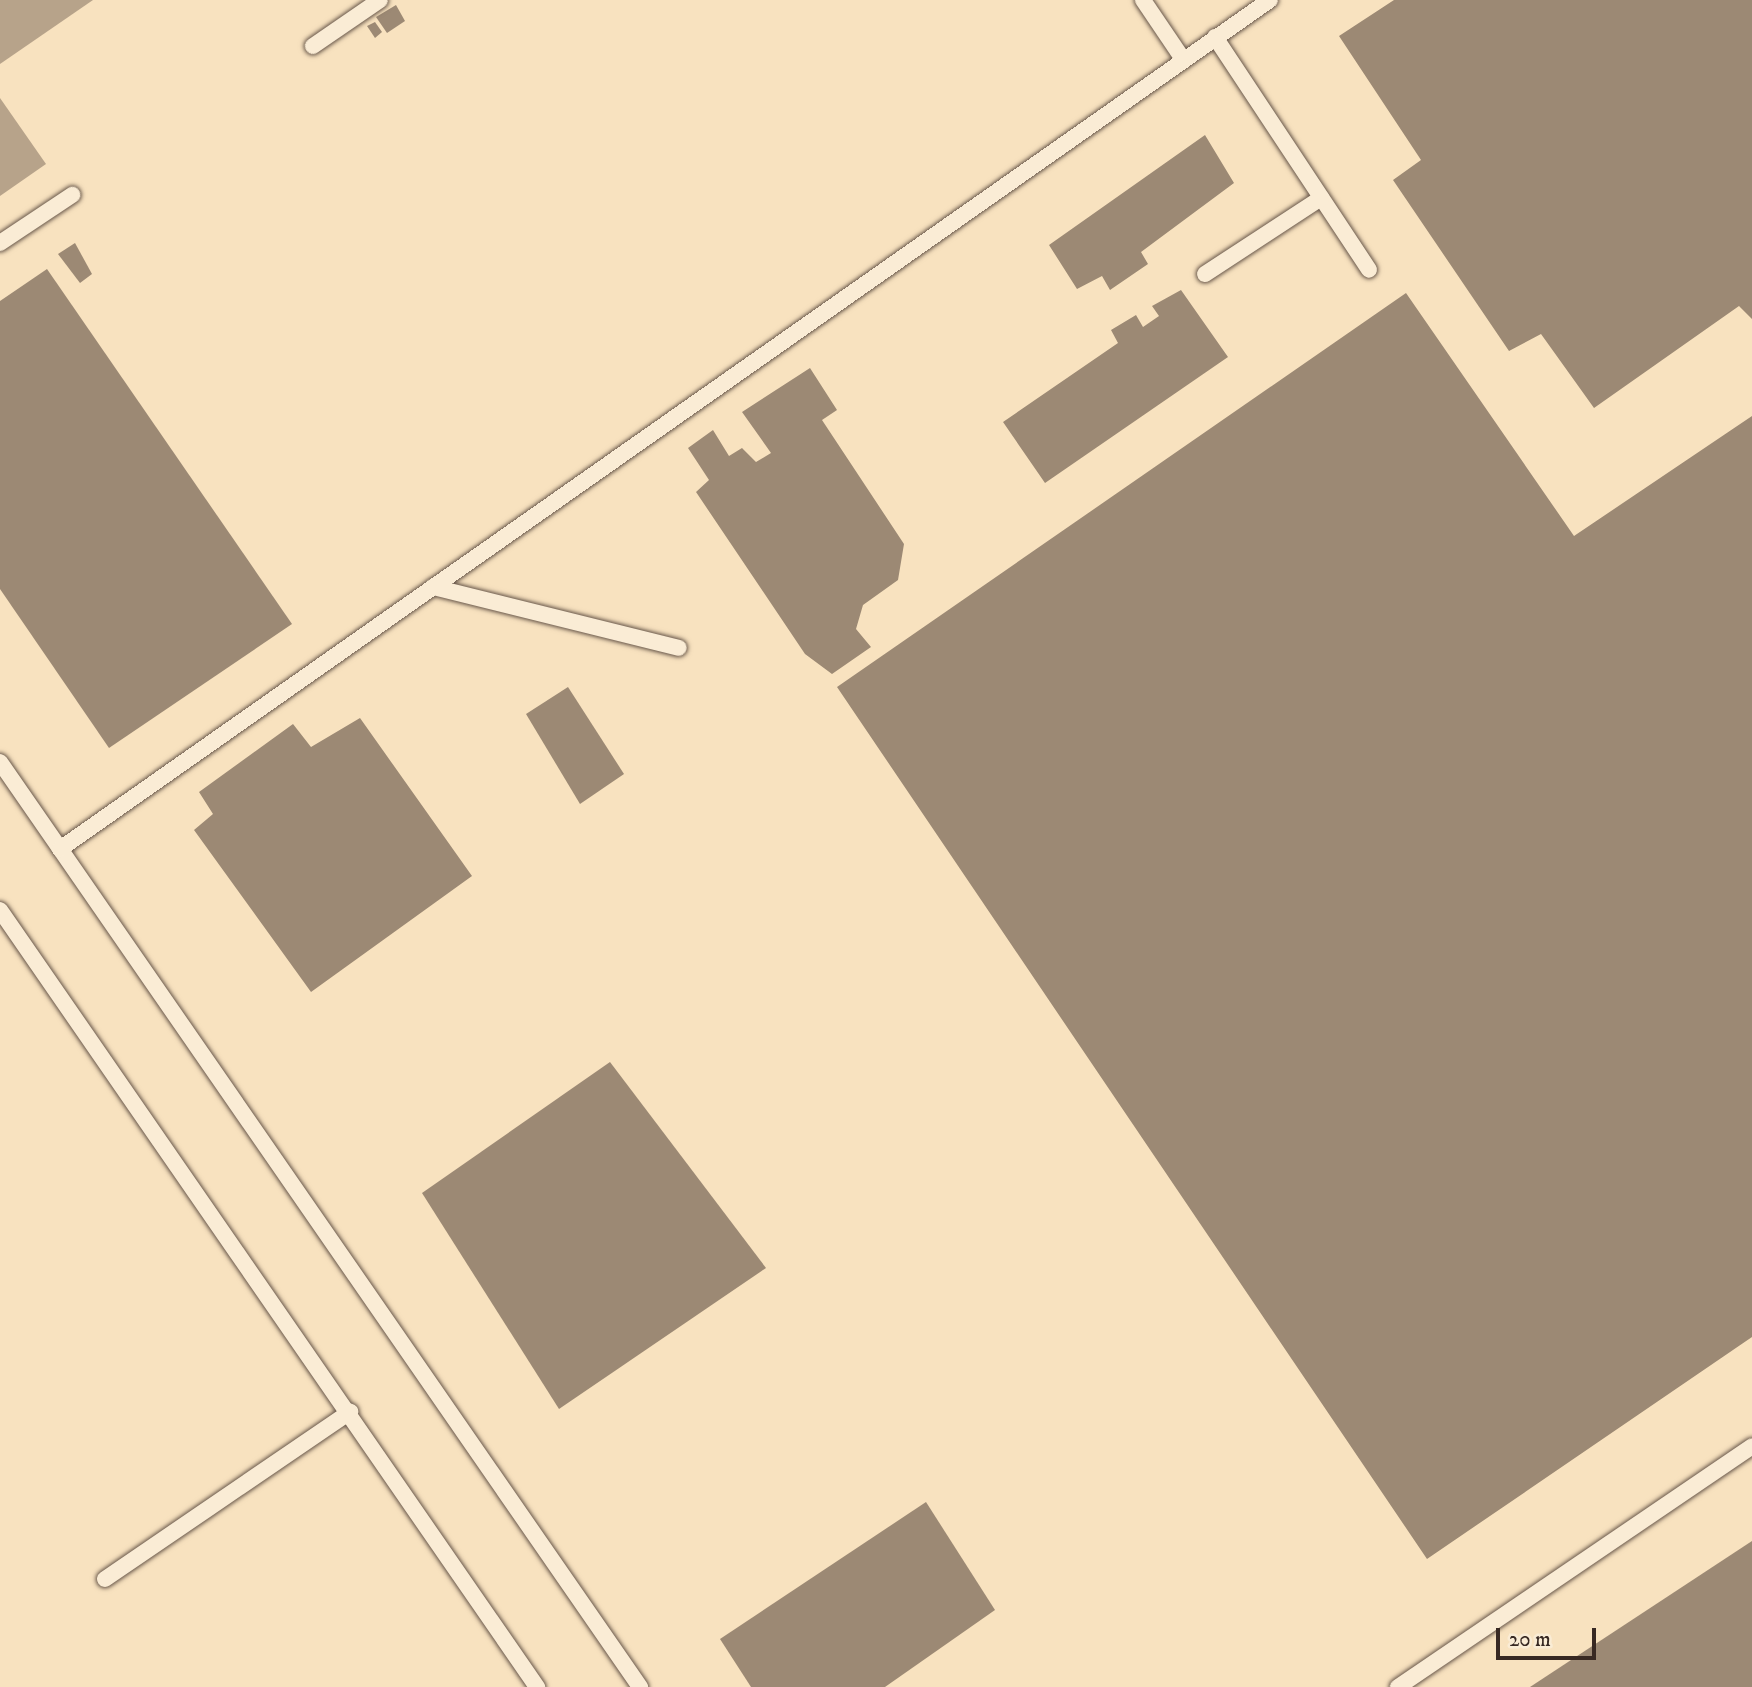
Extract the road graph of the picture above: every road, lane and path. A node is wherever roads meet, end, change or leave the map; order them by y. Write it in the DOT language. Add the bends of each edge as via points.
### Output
graph roads {
  1 [pos="380,0"];
  2 [pos="1143,0"];
  3 [pos="1270,0"];
  4 [pos="1215,37"];
  5 [pos="313,46"];
  6 [pos="1183,59"];
  7 [pos="72,195"];
  8 [pos="1321,198"];
  9 [pos="0,243"];
  10 [pos="1369,270"];
  11 [pos="1205,274"];
  12 [pos="433,587"];
  13 [pos="679,648"];
  14 [pos="0,762"];
  15 [pos="60,849"];
  16 [pos="0,910"];
  17 [pos="350,1412"];
  18 [pos="1752,1447"];
  19 [pos="105,1579"];
  20 [pos="537,1687"];
  21 [pos="640,1687"];
  22 [pos="1398,1687"];
  1 -- 5 [label="lane"];
  2 -- 6 [label="lane"];
  3 -- 4 [label="lane"];
  4 -- 6 [label="lane"];
  4 -- 8 [label="lane"];
  6 -- 12 [label="lane"];
  7 -- 9 [label="lane"];
  8 -- 10 [label="lane"];
  8 -- 11 [label="lane"];
  12 -- 13 [label="lane"];
  12 -- 15 [label="lane"];
  14 -- 15 [label="lane"];
  15 -- 21 [label="lane"];
  16 -- 17 [label="lane"];
  17 -- 19 [label="lane"];
  17 -- 20 [label="lane"];
  18 -- 22 [label="lane"];
}
